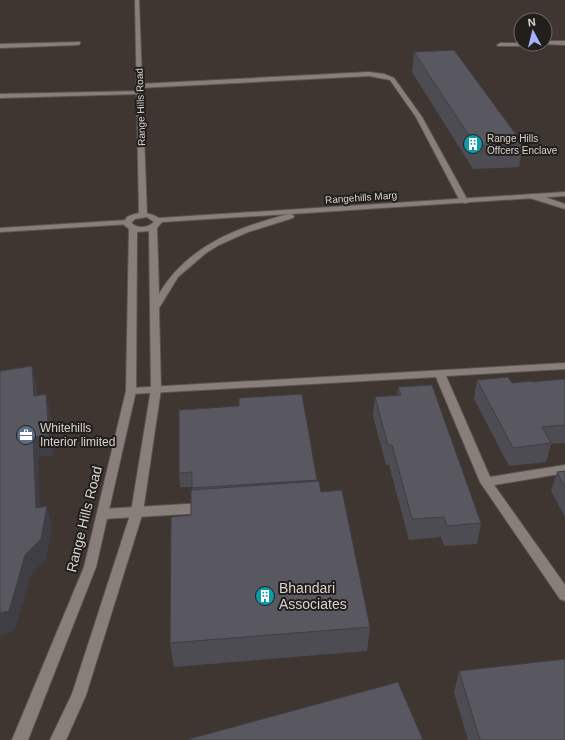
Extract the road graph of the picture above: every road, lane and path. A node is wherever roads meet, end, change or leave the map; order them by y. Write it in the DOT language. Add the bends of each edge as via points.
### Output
graph roads {
  1 [pos="137,0"];
  2 [pos="565,42"];
  3 [pos="78,43"];
  4 [pos="553,43"];
  5 [pos="500,45"];
  6 [pos="513,45"];
  7 [pos="0,46"];
  8 [pos="139,89"];
  9 [pos="0,96"];
  10 [pos="565,194"];
  11 [pos="533,196"];
  12 [pos="464,201"];
  13 [pos="565,207"];
  14 [pos="313,210"];
  15 [pos="143,215"];
  16 [pos="156,224"];
  17 [pos="130,225"];
  18 [pos="0,230"];
  19 [pos="155,307"];
  20 [pos="565,366"];
  21 [pos="440,373"];
  22 [pos="156,389"];
  23 [pos="131,391"];
  24 [pos="565,469"];
  25 [pos="486,482"];
  26 [pos="216,507"];
  27 [pos="137,512"];
  28 [pos="102,514"];
  29 [pos="564,592"];
  30 [pos="20,740"];
  31 [pos="58,740"];
  1 -- 8 [label="street, Range Hills Road"];
  2 -- 4 [label="street"];
  3 -- 7 [label="street"];
  5 -- 6 [label="street"];
  8 -- 9 [label="street"];
  8 -- 12 [label="street" via="370,74 389,77 419,117"];
  8 -- 15 [label="street, Range Hills Road"];
  10 -- 11 [label="street, Rangehills Marg"];
  11 -- 12 [label="street, Rangehills Marg"];
  11 -- 13 [label="street"];
  12 -- 14 [label="street, Rangehills Marg"];
  14 -- 16 [label="street, Rangehills Marg"];
  14 -- 19 [label="street" via="256,225 222,240 197,255 178,272"];
  15 -- 16 [label="street" via="153,216"];
  15 -- 17 [label="street" via="133,217"];
  16 -- 17 [label="street, Rangehills Marg" via="143,230"];
  16 -- 19 [label="street"];
  17 -- 18 [label="street, Rangehills Marg"];
  17 -- 23 [label="street, Range Hills Road"];
  19 -- 22 [label="street"];
  20 -- 21 [label="street"];
  21 -- 22 [label="street"];
  21 -- 25 [label="street"];
  22 -- 23 [label="street"];
  22 -- 27 [label="street"];
  23 -- 28 [label="street, Range Hills Road"];
  24 -- 25 [label="street"];
  25 -- 29 [label="street"];
  26 -- 27 [label="street"];
  27 -- 28 [label="street"];
  27 -- 31 [label="street" via="79,695"];
  28 -- 30 [label="street, Range Hills Road" via="90,567"];
}
